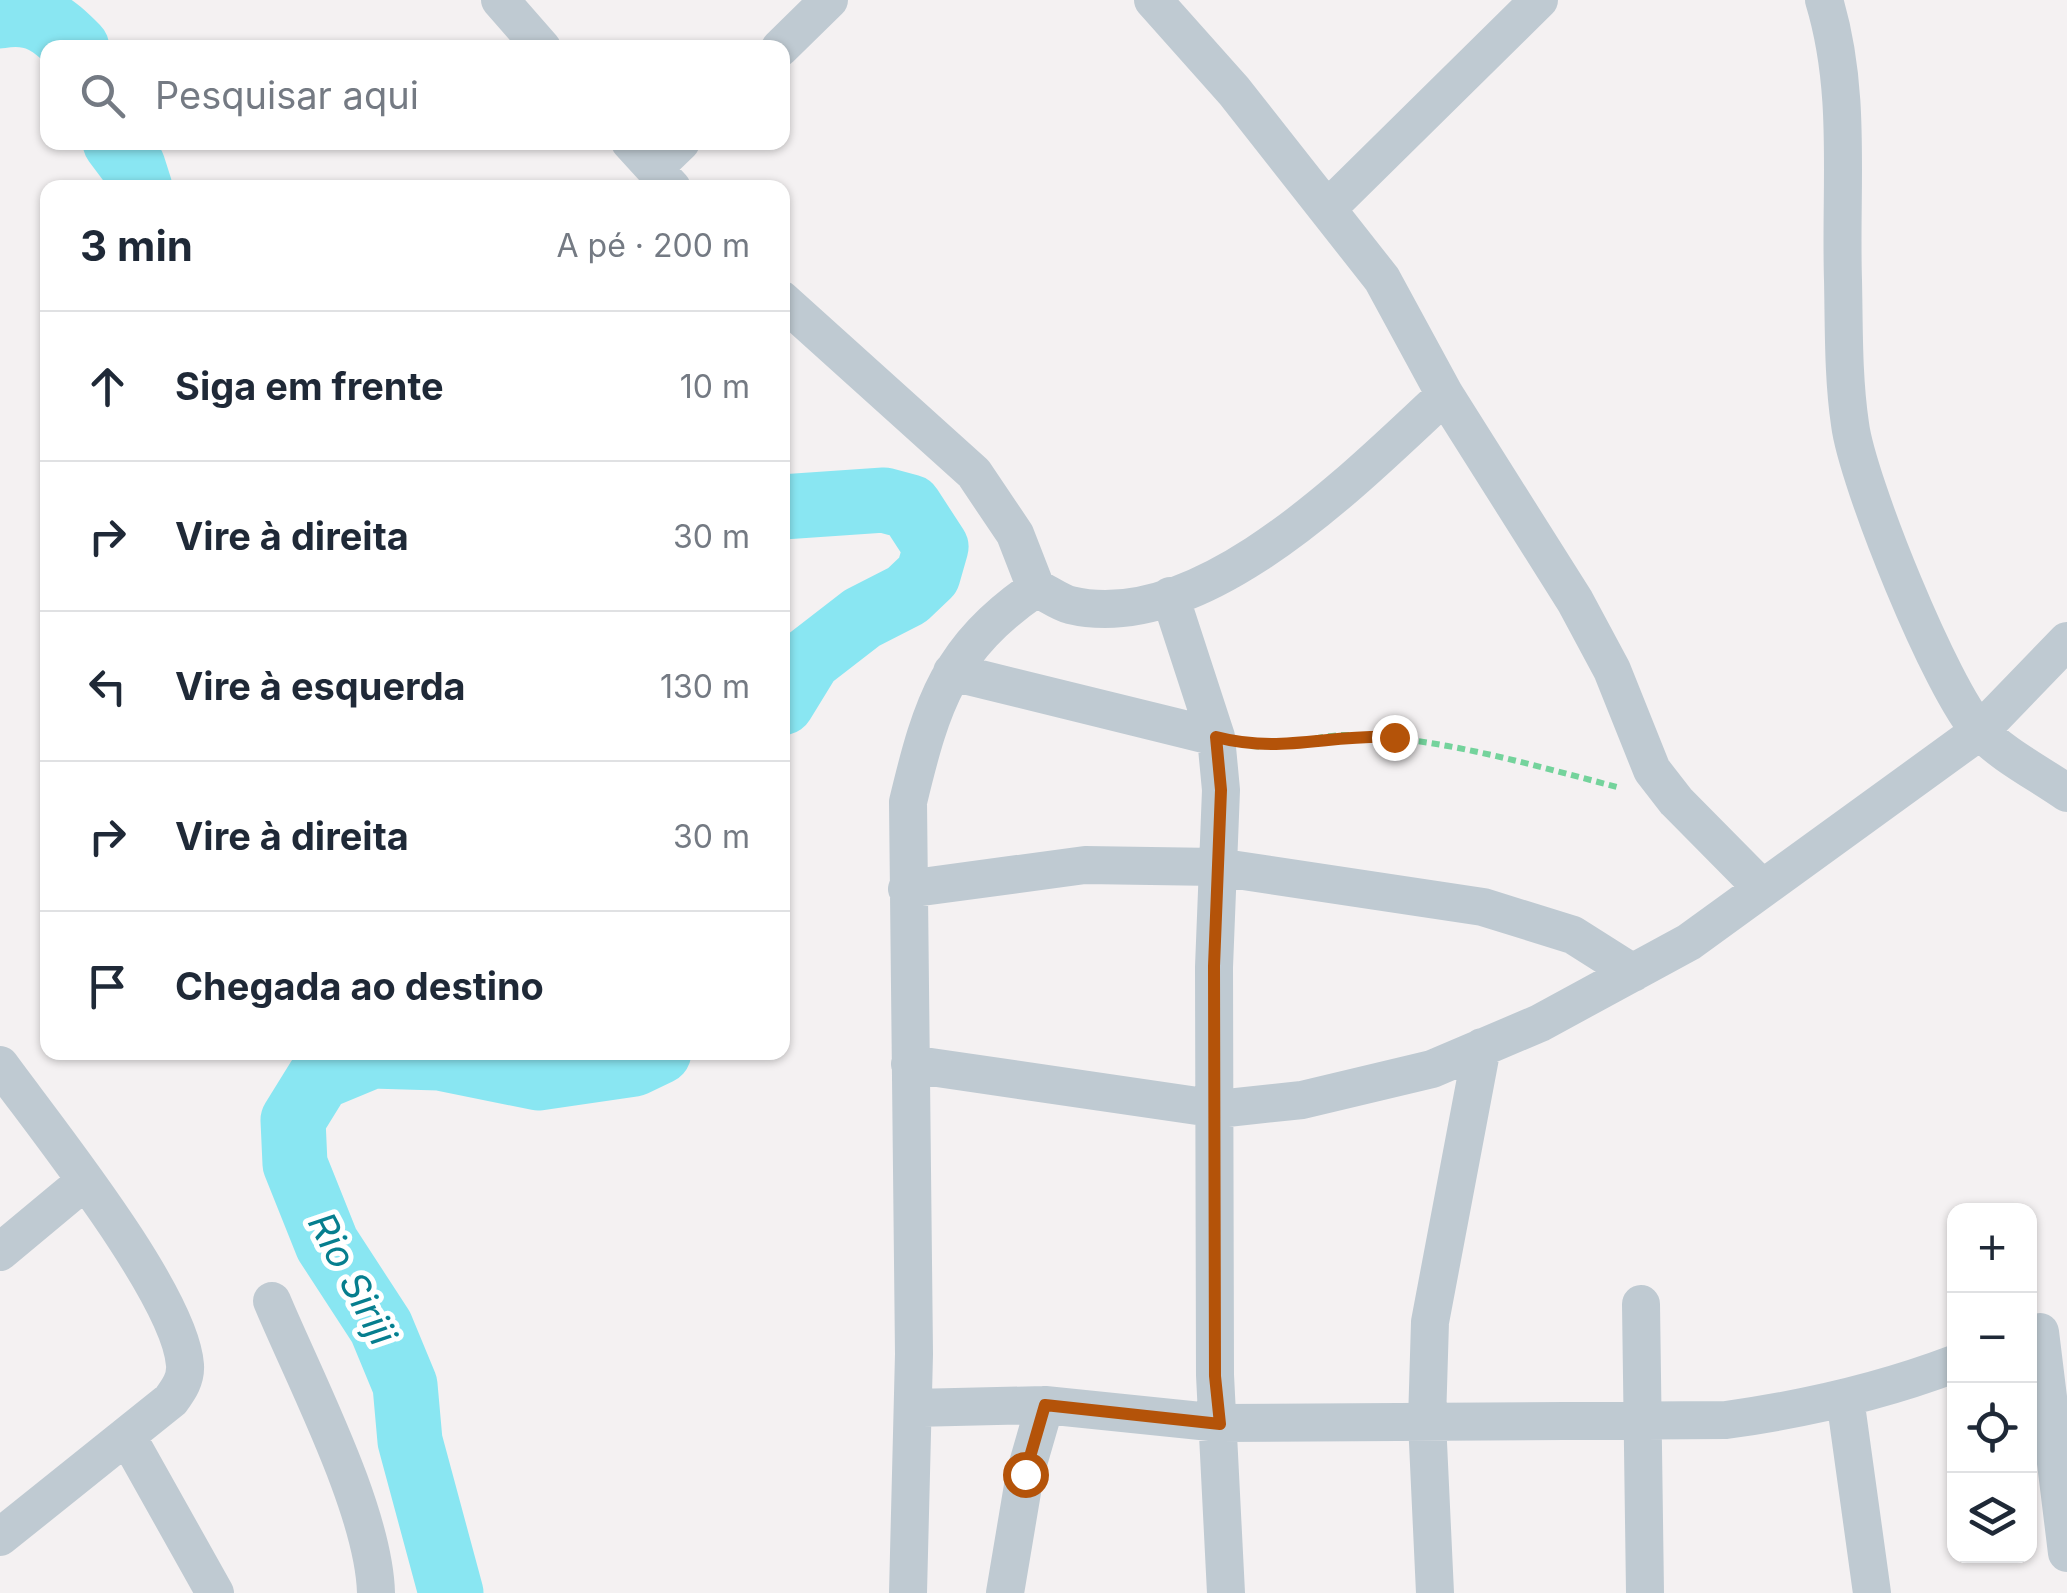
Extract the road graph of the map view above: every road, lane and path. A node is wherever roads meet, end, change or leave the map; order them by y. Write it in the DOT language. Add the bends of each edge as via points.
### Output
graph roads {
  1 [pos="500,0"];
  2 [pos="830,0"];
  3 [pos="1153,0"];
  4 [pos="1539,0"];
  5 [pos="1824,0"];
  6 [pos="535,40"];
  7 [pos="788,40"];
  8 [pos="1327,210"];
  9 [pos="790,307"];
  10 [pos="1445,395"];
  11 [pos="1036,588"];
  12 [pos="1170,596"];
  13 [pos="2067,641"];
  14 [pos="952,672"];
  15 [pos="1980,731"];
  16 [pos="1216,737"];
  17 [pos="2067,793"];
  18 [pos="1676,802"];
  19 [pos="1217,868"];
  20 [pos="1761,887"];
  21 [pos="907,889"];
  22 [pos="1632,972"];
  23 [pos="1482,1047"];
  24 [pos="910,1064"];
  25 [pos="0,1065"];
  26 [pos="1218,1109"];
  27 [pos="84,1182"];
  28 [pos="0,1252"];
  29 [pos="272,1301"];
  30 [pos="1641,1304"];
  31 [pos="2046,1330"];
  32 [pos="1947,1366"];
  33 [pos="1846,1398"];
  34 [pos="1045,1405"];
  35 [pos="913,1408"];
  36 [pos="1427,1420"];
  37 [pos="1642,1420"];
  38 [pos="1220,1424"];
  39 [pos="126,1436"];
  40 [pos="0,1537"];
  41 [pos="2067,1554"];
  42 [pos="215,1593"];
  43 [pos="376,1593"];
  44 [pos="908,1593"];
  45 [pos="1006,1593"];
  46 [pos="1226,1593"];
  47 [pos="1435,1593"];
  48 [pos="1644,1593"];
  49 [pos="1872,1593"];
  1 -- 6 [label="street"];
  2 -- 7 [label="street"];
  3 -- 8 [label="street"];
  4 -- 8 [label="street"];
  5 -- 15 [label="street" via="1846,135 1850,427 1889,545 1946,678"];
  8 -- 10 [label="street" via="1382,280"];
  9 -- 11 [label="street" via="974,473 1015,534"];
  10 -- 12 [label="street" via="1290,533 1250,560"];
  10 -- 18 [label="street" via="1575,601 1612,670 1652,770"];
  11 -- 12 [label="street" via="1070,605 1116,608"];
  11 -- 14 [label="street" via="995,616"];
  12 -- 16 [label="street"];
  13 -- 15 [label="street"];
  14 -- 16 [label="street"];
  14 -- 21 [label="street" via="923,737 908,802"];
  15 -- 17 [label="street"];
  15 -- 20 [label="street"];
  16 -- 18 [label="path" via="1253,747 1343,735 1394,737 1470,749"];
  16 -- 19 [label="street"];
  18 -- 20 [label="street"];
  19 -- 21 [label="street" via="1084,865"];
  19 -- 22 [label="street" via="1483,907 1573,935"];
  19 -- 26 [label="street"];
  20 -- 22 [label="street" via="1689,942"];
  21 -- 24 [label="street"];
  22 -- 23 [label="street"];
  23 -- 26 [label="street" via="1432,1069 1302,1100"];
  23 -- 36 [label="street" via="1430,1322"];
  24 -- 26 [label="street"];
  24 -- 35 [label="street"];
  25 -- 27 [label="street"];
  26 -- 38 [label="street"];
  27 -- 28 [label="street"];
  27 -- 39 [label="street" via="165,1306 185,1364 171,1400"];
  29 -- 43 [label="street" via="360,1513"];
  30 -- 37 [label="street"];
  31 -- 41 [label="street"];
  32 -- 33 [label="street"];
  33 -- 37 [label="street" via="1726,1420"];
  33 -- 49 [label="street"];
  34 -- 35 [label="street"];
  34 -- 38 [label="street"];
  34 -- 45 [label="street" via="1025,1474"];
  35 -- 44 [label="street"];
  36 -- 37 [label="street"];
  36 -- 38 [label="street"];
  36 -- 47 [label="street"];
  37 -- 48 [label="street"];
  38 -- 46 [label="street"];
  39 -- 40 [label="street"];
  39 -- 42 [label="street"];
}
